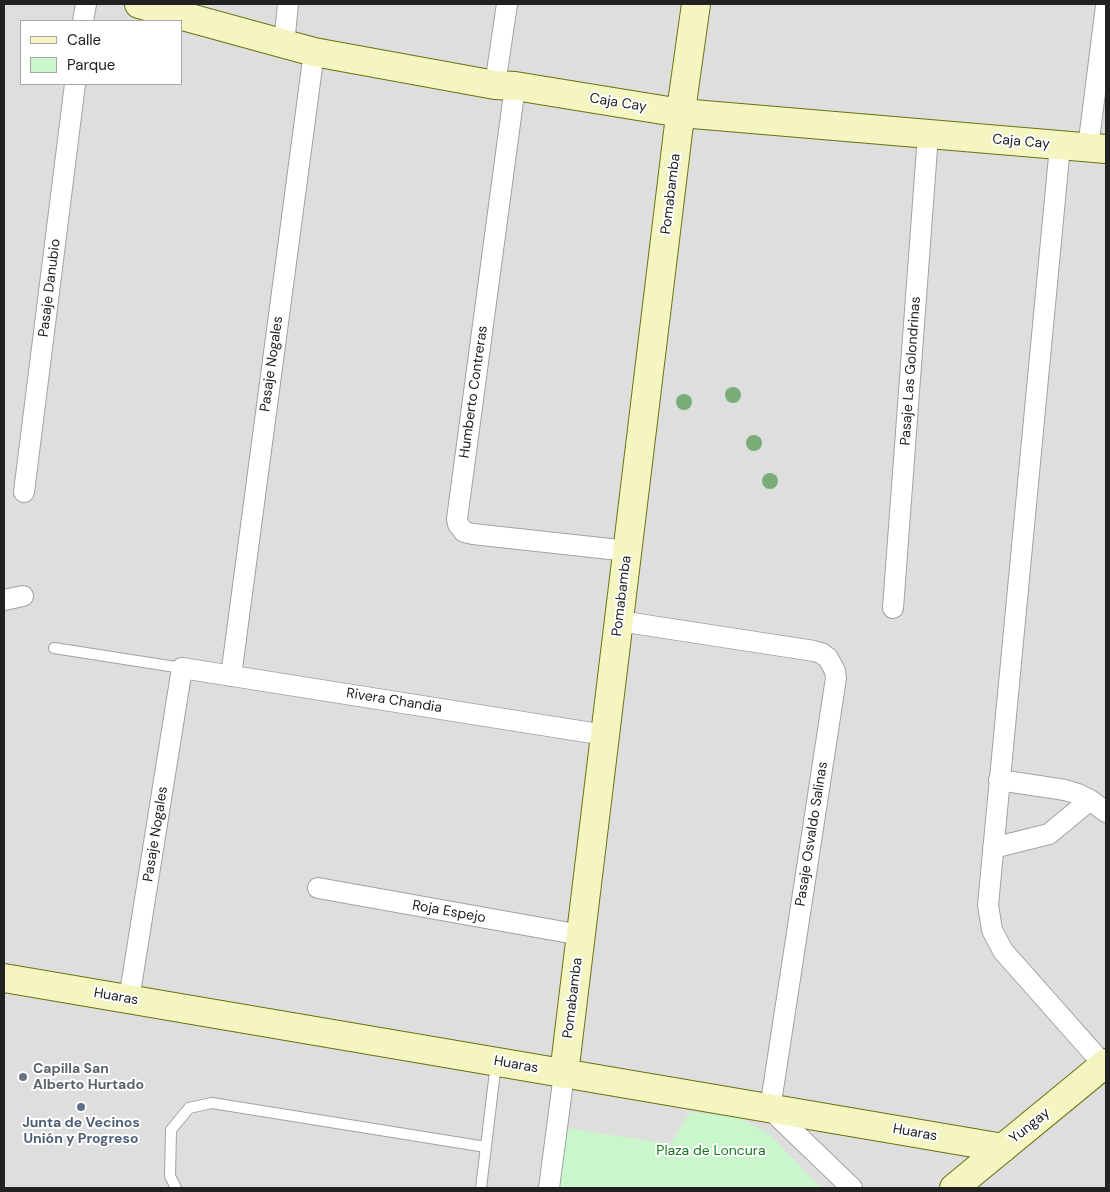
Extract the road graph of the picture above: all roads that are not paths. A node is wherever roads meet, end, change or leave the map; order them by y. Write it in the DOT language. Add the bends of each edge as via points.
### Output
graph roads {
  1 [pos="86,4"];
  2 [pos="139,4"];
  3 [pos="288,4"];
  4 [pos="507,4"];
  5 [pos="696,4"];
  6 [pos="1106,6"];
  7 [pos="84,20"];
  8 [pos="284,44"];
  9 [pos="314,52"];
  10 [pos="76,85"];
  11 [pos="505,85"];
  12 [pos="681,113"];
  13 [pos="928,135"];
  14 [pos="1060,146"];
  15 [pos="1097,149"];
  16 [pos="24,492"];
  17 [pos="628,551"];
  18 [pos="893,608"];
  19 [pos="619,621"];
  20 [pos="54,648"];
  21 [pos="182,668"];
  22 [pos="231,676"];
  23 [pos="605,734"];
  24 [pos="999,780"];
  25 [pos="1090,800"];
  26 [pos="1106,812"];
  27 [pos="993,848"];
  28 [pos="318,888"];
  29 [pos="581,935"];
  30 [pos="16,980"];
  31 [pos="4,996"];
  32 [pos="129,1000"];
  33 [pos="496,1062"];
  34 [pos="1105,1064"];
  35 [pos="564,1074"];
  36 [pos="770,1109"];
  37 [pos="486,1147"];
  38 [pos="1003,1148"];
  39 [pos="176,1188"];
  40 [pos="481,1188"];
  41 [pos="548,1188"];
  42 [pos="852,1188"];
  43 [pos="954,1188"];
  1 -- 7 [label="street"];
  2 -- 8 [label="street, Caja Cay"];
  3 -- 8 [label="street"];
  4 -- 11 [label="street"];
  5 -- 12 [label="street, Pomabamba"];
  6 -- 15 [label="street"];
  8 -- 9 [label="street, Caja Cay"];
  9 -- 11 [label="street, Caja Cay"];
  9 -- 22 [label="street, Pasaje Nogales"];
  10 -- 16 [label="street, Pasaje Danubio"];
  11 -- 12 [label="street, Caja Cay"];
  11 -- 17 [label="street, Humberto Contreras" via="458,524 464,532 473,534"];
  12 -- 13 [label="street, Caja Cay"];
  12 -- 17 [label="street, Pomabamba"];
  13 -- 14 [label="street, Caja Cay"];
  13 -- 18 [label="street, Pasaje Las Golondrinas"];
  14 -- 15 [label="street, Caja Cay"];
  14 -- 24 [label="street"];
  17 -- 19 [label="street, Pomabamba"];
  19 -- 23 [label="street, Pomabamba"];
  19 -- 36 [label="street, Pasaje Osvaldo Salinas" via="814,651 828,658 835,671"];
  20 -- 21 [label="lane"];
  21 -- 22 [label="street, Rivera Chandia"];
  21 -- 32 [label="street, Pasaje Nogales"];
  22 -- 23 [label="street, Rivera Chandia"];
  23 -- 29 [label="street, Pomabamba"];
  24 -- 25 [label="street" via="1065,790"];
  24 -- 27 [label="street"];
  25 -- 26 [label="street"];
  25 -- 27 [label="street" via="1049,834"];
  27 -- 34 [label="street" via="988,905 996,941"];
  28 -- 29 [label="street, Roja Espejo"];
  29 -- 35 [label="street, Pomabamba"];
  30 -- 31 [label="street, Huaras"];
  30 -- 32 [label="street, Huaras"];
  32 -- 33 [label="street, Huaras"];
  33 -- 35 [label="street, Huaras"];
  33 -- 37 [label="lane"];
  34 -- 38 [label="street, Yungay"];
  35 -- 36 [label="street, Huaras"];
  35 -- 41 [label="street, Pomabamba"];
  36 -- 38 [label="street, Huaras"];
  36 -- 42 [label="street"];
  37 -- 39 [label="lane" via="212,1103 189,1108 171,1130 170,1176"];
  37 -- 40 [label="lane"];
  38 -- 43 [label="street, Yungay"];
}
